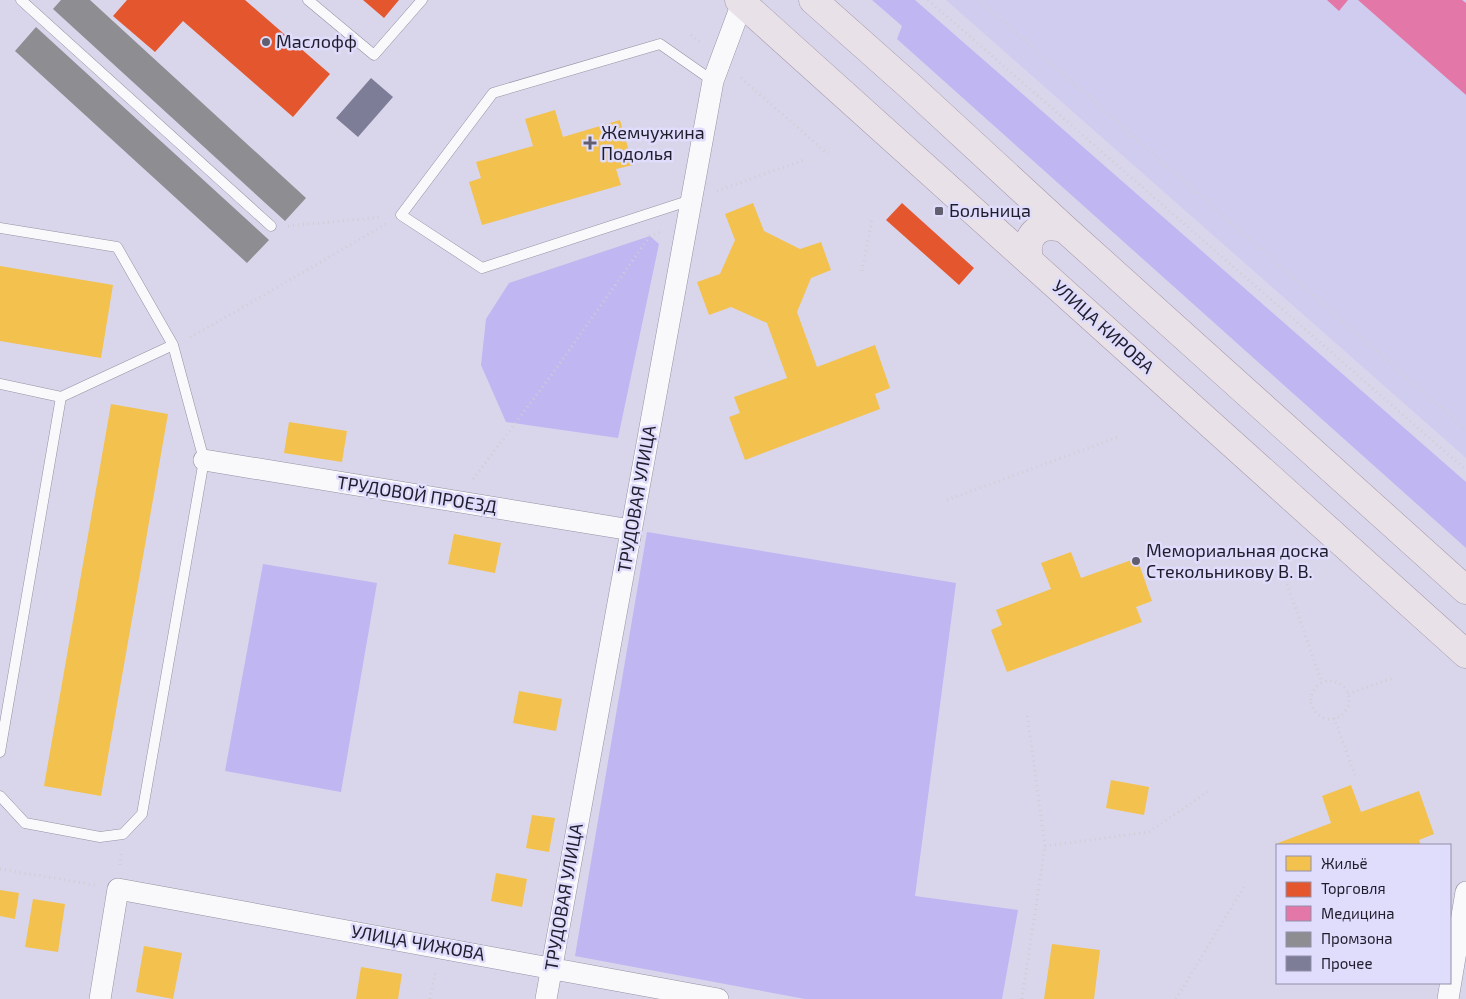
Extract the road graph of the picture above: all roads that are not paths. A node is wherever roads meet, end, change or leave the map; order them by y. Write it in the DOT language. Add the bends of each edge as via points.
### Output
graph roads {
  1 [pos="21,0"];
  2 [pos="308,0"];
  3 [pos="422,0"];
  4 [pos="813,0"];
  5 [pos="741,2"];
  6 [pos="713,81"];
  7 [pos="691,200"];
  8 [pos="271,226"];
  9 [pos="0,228"];
  10 [pos="1065,229"];
  11 [pos="1030,262"];
  12 [pos="174,345"];
  13 [pos="0,384"];
  14 [pos="61,397"];
  15 [pos="204,460"];
  16 [pos="631,530"];
  17 [pos="1466,590"];
  18 [pos="1466,654"];
  19 [pos="0,752"];
  20 [pos="0,796"];
  21 [pos="1466,892"];
  22 [pos="552,968"];
  23 [pos="1451,981"];
  24 [pos="1451,984"];
  25 [pos="100,999"];
  26 [pos="546,999"];
  27 [pos="718,999"];
  28 [pos="1448,999"];
  1 -- 8 [label="lane"];
  2 -- 3 [label="lane" via="374,54"];
  4 -- 10 [label="main road"];
  5 -- 6 [label="street, ТРУДОВАЯ УЛИЦА"];
  5 -- 11 [label="main road, УЛИЦА КИРОВА"];
  6 -- 7 [label="street, ТРУДОВАЯ УЛИЦА"];
  6 -- 7 [label="lane" via="660,44 493,93 400,215 482,268"];
  7 -- 16 [label="street, ТРУДОВАЯ УЛИЦА"];
  9 -- 12 [label="lane" via="117,248"];
  10 -- 11 [label="main road" via="1055,225 1044,226 1035,232 1027,252"];
  10 -- 17 [label="main road"];
  11 -- 18 [label="main road, УЛИЦА КИРОВА"];
  12 -- 14 [label="lane"];
  12 -- 15 [label="lane"];
  13 -- 14 [label="lane"];
  14 -- 19 [label="lane"];
  15 -- 16 [label="street, ТРУДОВОЙ ПРОЕЗД"];
  15 -- 20 [label="lane" via="142,814 123,834 100,837 25,823"];
  16 -- 22 [label="street, ТРУДОВАЯ УЛИЦА"];
  21 -- 23 [label="street"];
  22 -- 25 [label="street, УЛИЦА ЧИЖОВА" via="118,889"];
  22 -- 26 [label="street, ТРУДОВАЯ УЛИЦА"];
  22 -- 27 [label="street, УЛИЦА ЧИЖОВА"];
  24 -- 28 [label="street"];
}
